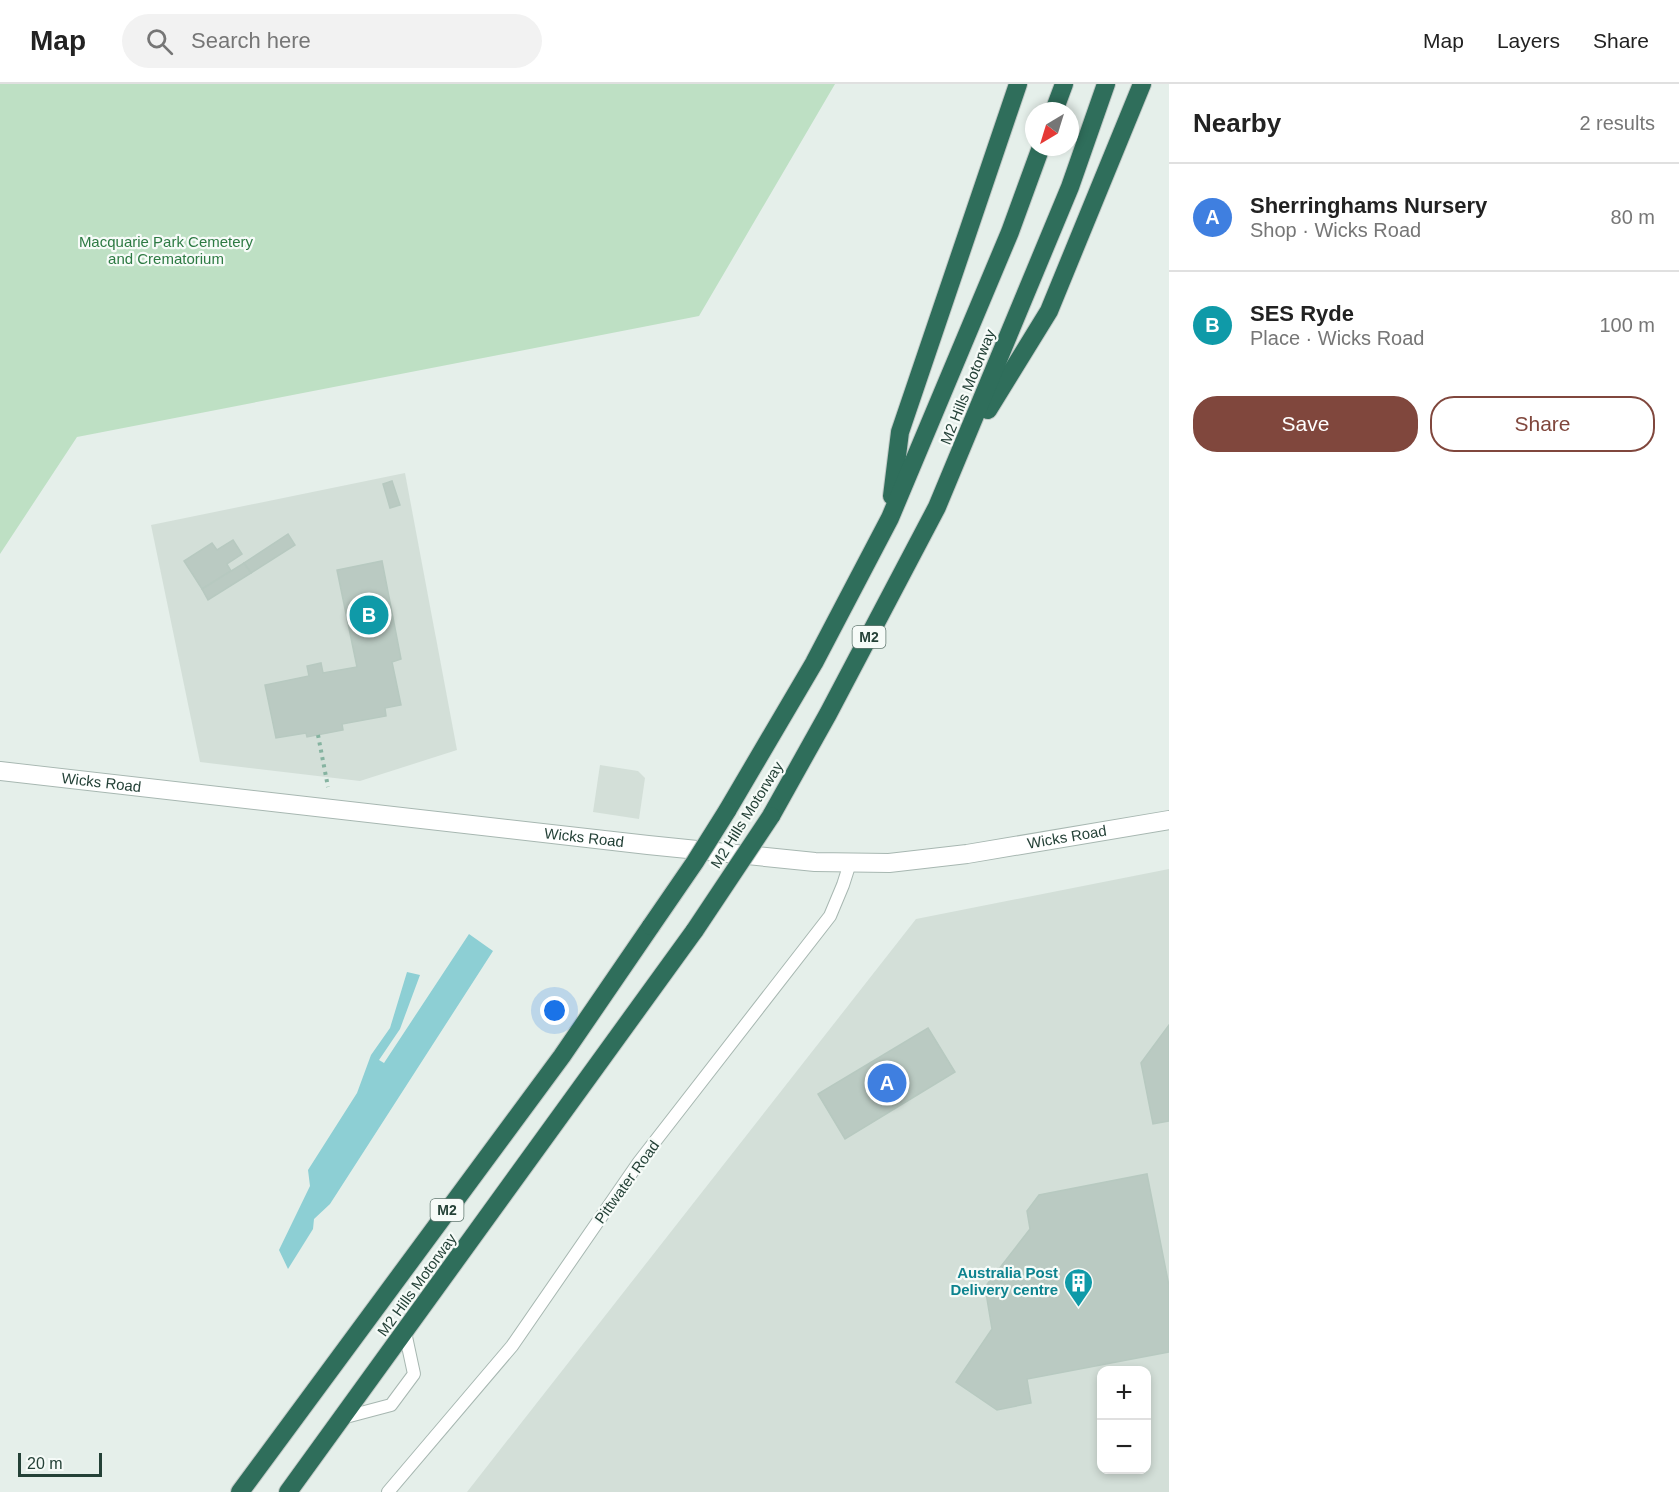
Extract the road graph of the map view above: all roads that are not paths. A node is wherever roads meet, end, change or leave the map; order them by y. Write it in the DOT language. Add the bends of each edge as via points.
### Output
graph roads {
  1 [pos="1018,84"];
  2 [pos="1064,84"];
  3 [pos="1106,84"];
  4 [pos="1142,84"];
  5 [pos="1057,102"];
  6 [pos="1038,156"];
  7 [pos="960,454"];
  8 [pos="890,518"];
  9 [pos="0,771"];
  10 [pos="1169,820"];
  11 [pos="850,862"];
  12 [pos="405,1332"];
  13 [pos="342,1418"];
  14 [pos="240,1492"];
  15 [pos="288,1492"];
  16 [pos="388,1492"];
  1 -- 8 [label="highway" via="900,432"];
  2 -- 5 [label="highway"];
  3 -- 7 [label="highway, M2 Hills Motorway / M2" via="1070,187"];
  4 -- 7 [label="highway" via="1049,311"];
  6 -- 8 [label="highway, M2 Hills Motorway / M2" via="1010,232"];
  7 -- 12 [label="highway, M2 Hills Motorway / M2, bridge" via="926,527 771,816 695,930"];
  8 -- 14 [label="highway, M2 Hills Motorway / M2, bridge" via="814,663 695,862 562,1056"];
  9 -- 11 [label="street, Wicks Road" via="648,845"];
  10 -- 11 [label="street, Wicks Road" via="967,854 889,863"];
  11 -- 16 [label="lane, Pittwater Road" via="830,916 639,1162 512,1346"];
  12 -- 13 [label="highway, M2 Hills Motorway / M2"];
  12 -- 13 [label="lane" via="414,1374 391,1406"];
  13 -- 15 [label="highway, M2 Hills Motorway / M2"];
}
